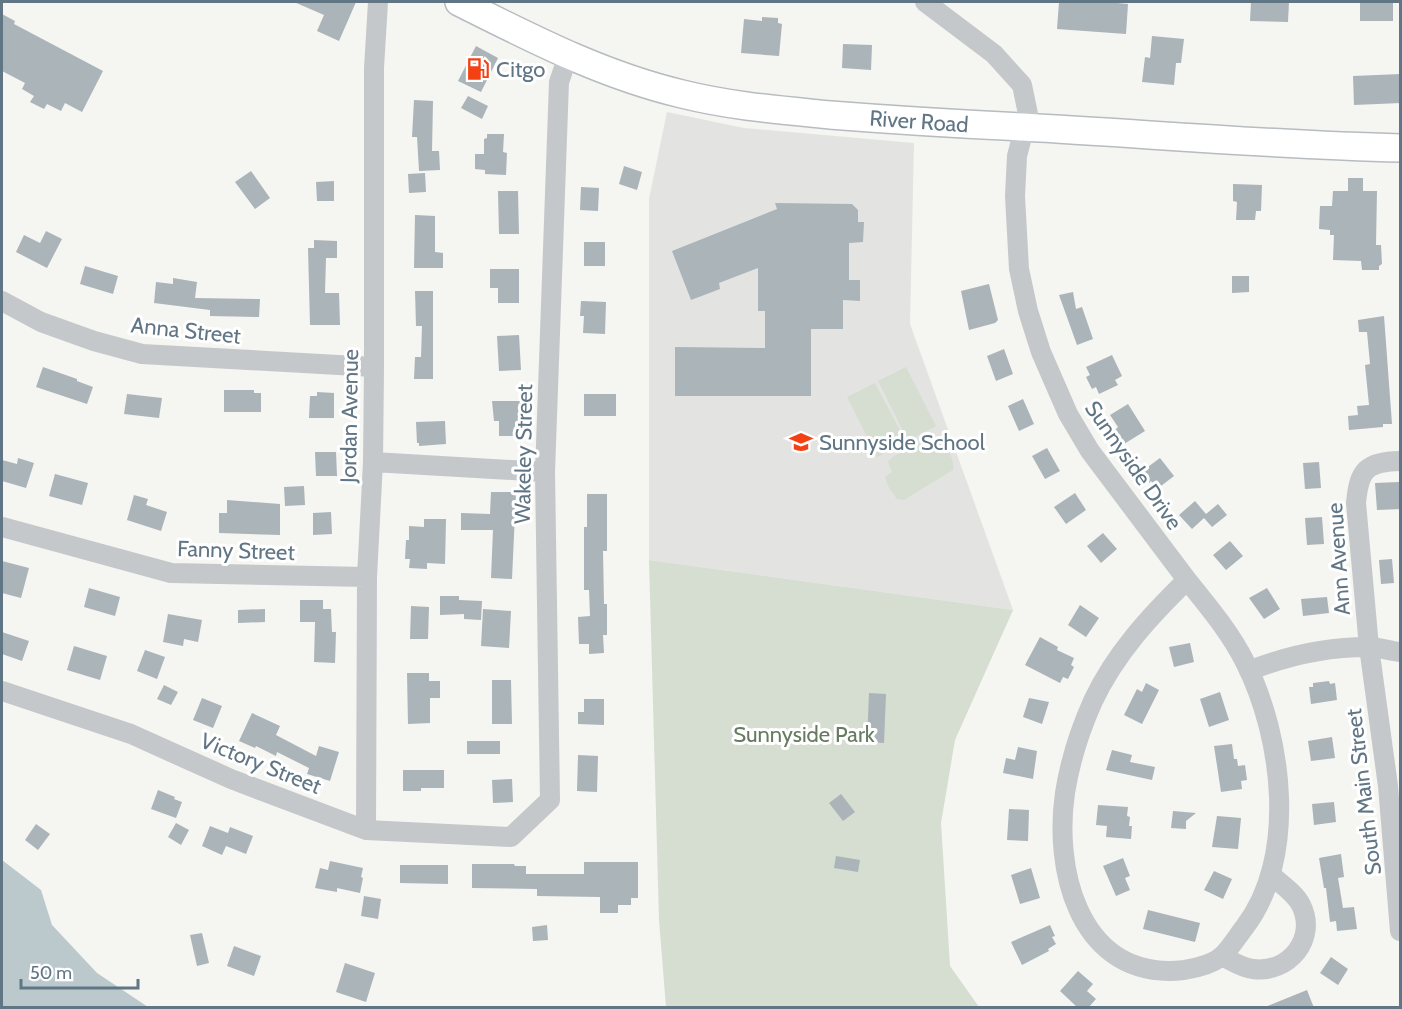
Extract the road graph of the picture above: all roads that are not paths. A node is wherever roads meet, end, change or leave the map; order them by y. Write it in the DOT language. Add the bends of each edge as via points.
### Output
graph roads {
  1 [pos="378,2"];
  2 [pos="459,2"];
  3 [pos="925,2"];
  4 [pos="568,56"];
  5 [pos="1025,127"];
  6 [pos="1401,148"];
  7 [pos="2,302"];
  8 [pos="374,367"];
  9 [pos="1401,461"];
  10 [pos="373,462"];
  11 [pos="545,472"];
  12 [pos="2,527"];
  13 [pos="367,577"];
  14 [pos="1186,580"];
  15 [pos="1369,647"];
  16 [pos="1401,652"];
  17 [pos="1250,671"];
  18 [pos="2,690"];
  19 [pos="1394,785"];
  20 [pos="366,830"];
  21 [pos="511,837"];
  22 [pos="1397,851"];
  23 [pos="1271,875"];
  24 [pos="1401,931"];
  25 [pos="1222,956"];
  1 -- 8 [label="street, Jordan Avenue" via="374,68"];
  2 -- 4 [label="main road, River Road"];
  3 -- 5 [label="street, Sunnyside Drive" via="994,54 1022,85 1028,114"];
  4 -- 5 [label="main road, River Road" via="628,79 718,102 857,117"];
  4 -- 11 [label="street, Wakeley Street" via="559,82"];
  5 -- 6 [label="main road, River Road"];
  5 -- 14 [label="street, Sunnyside Drive" via="1017,156 1019,269 1041,352 1068,414 1090,451"];
  7 -- 8 [label="street, Anna Street" via="41,322 141,354"];
  8 -- 10 [label="street, Jordan Avenue"];
  9 -- 15 [label="street, Ann Avenue" via="1378,464 1365,471 1358,482 1356,502"];
  10 -- 11 [label="street"];
  10 -- 13 [label="street, Jordan Avenue"];
  11 -- 21 [label="street, Wakeley Street" via="550,800"];
  12 -- 13 [label="street, Fanny Street" via="171,573"];
  13 -- 20 [label="street, Jordan Avenue"];
  14 -- 17 [label="street, Sunnyside Drive" via="1234,642"];
  14 -- 25 [label="street, Sunnyside Drive" via="1125,647 1094,699 1079,734 1065,793 1065,866 1079,913 1093,934 1121,959 1138,967 1172,971 1190,969"];
  15 -- 16 [label="street"];
  15 -- 17 [label="street" via="1301,654"];
  15 -- 19 [label="street, South Main Street"];
  17 -- 23 [label="street, Sunnyside Drive" via="1270,731 1278,776 1279,809"];
  18 -- 20 [label="street, Victory Street" via="131,734 231,779"];
  19 -- 22 [label="street, South Main Street"];
  20 -- 21 [label="street, Victory Street"];
  22 -- 24 [label="street, South Main Street"];
  23 -- 25 [label="street, Sunnyside Drive" via="1257,912"];
  23 -- 25 [label="street" via="1300,904 1307,926 1300,947 1291,959 1266,969 1252,969"];
}
